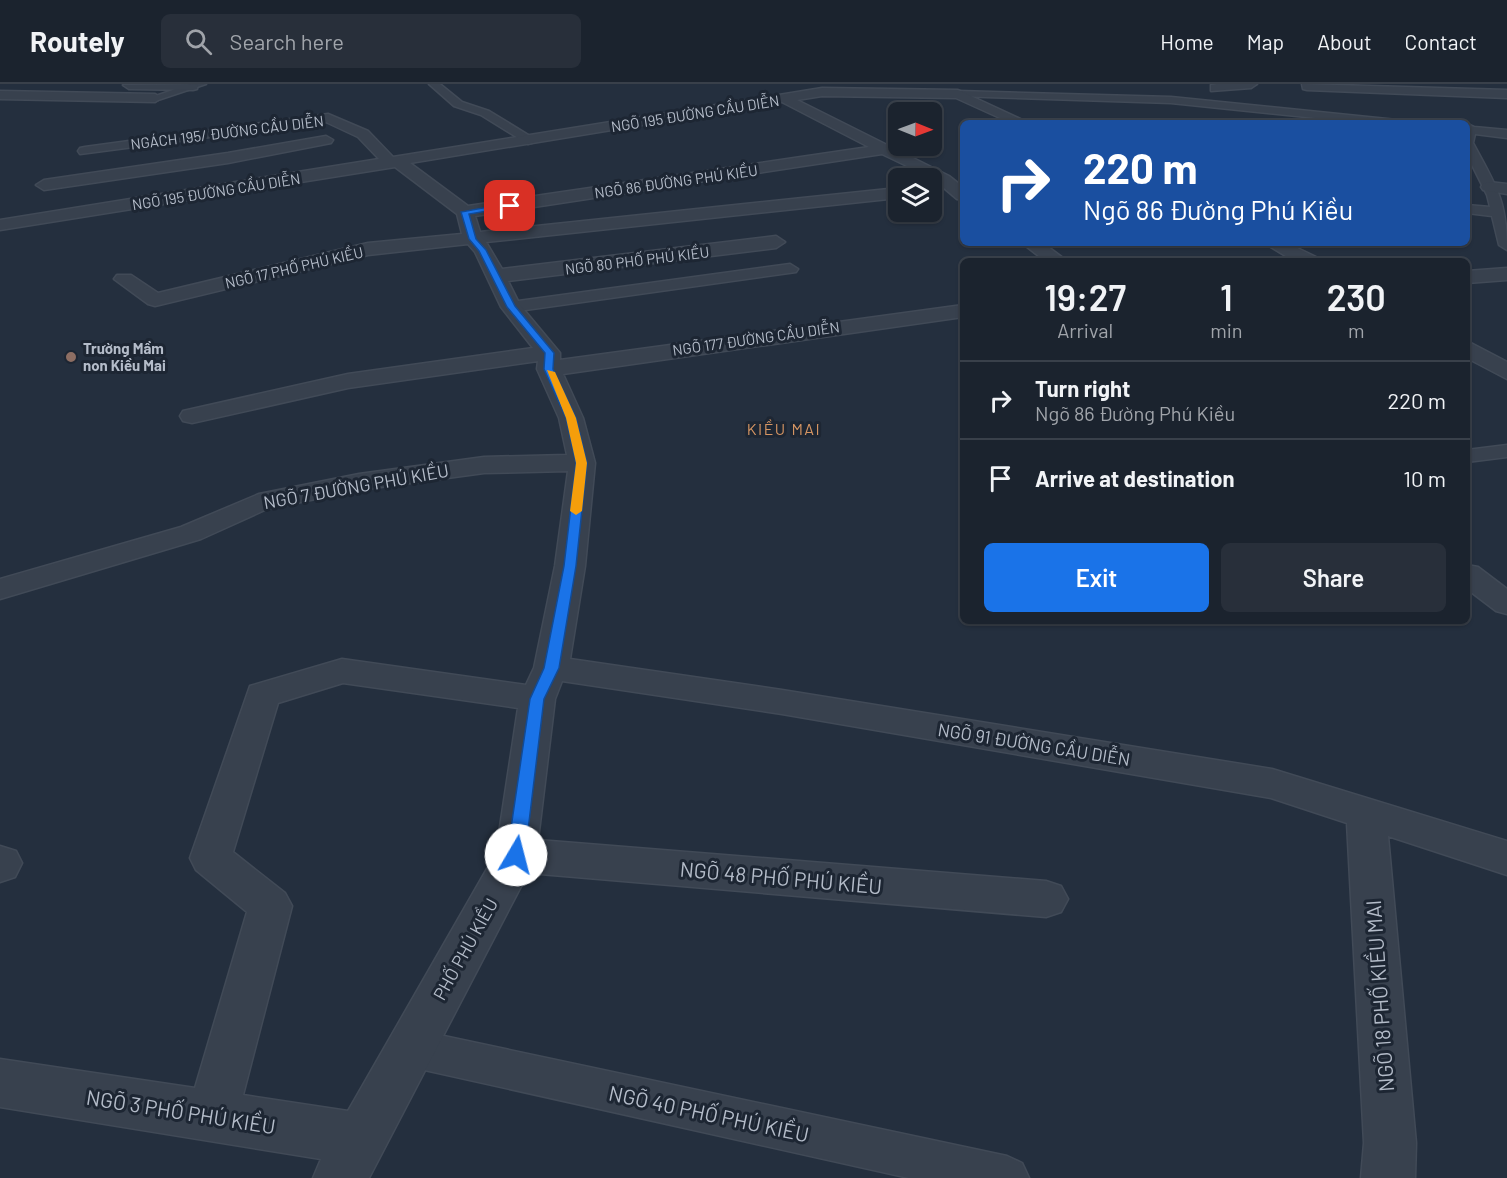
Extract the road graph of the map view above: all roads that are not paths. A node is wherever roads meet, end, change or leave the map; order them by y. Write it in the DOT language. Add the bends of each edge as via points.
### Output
graph roads {
  1 [pos="64,84"];
  2 [pos="434,84"];
  3 [pos="1251,84"];
  4 [pos="197,85"];
  5 [pos="1307,86"];
  6 [pos="1215,88"];
  7 [pos="958,94"];
  8 [pos="1507,94"];
  9 [pos="0,95"];
  10 [pos="154,98"];
  11 [pos="784,99"];
  12 [pos="1272,111"];
  13 [pos="1015,120"];
  14 [pos="1268,120"];
  15 [pos="1366,120"];
  16 [pos="1470,126"];
  17 [pos="363,134"];
  18 [pos="1507,134"];
  19 [pos="532,141"];
  20 [pos="887,149"];
  21 [pos="1470,149"];
  22 [pos="85,151"];
  23 [pos="394,162"];
  24 [pos="44,185"];
  25 [pos="1489,187"];
  26 [pos="1507,189"];
  27 [pos="942,190"];
  28 [pos="960,190"];
  29 [pos="888,194"];
  30 [pos="1470,209"];
  31 [pos="1498,212"];
  32 [pos="0,225"];
  33 [pos="469,226"];
  34 [pos="776,242"];
  35 [pos="1507,245"];
  36 [pos="1035,246"];
  37 [pos="1279,246"];
  38 [pos="1053,258"];
  39 [pos="1303,258"];
  40 [pos="790,269"];
  41 [pos="1507,274"];
  42 [pos="497,276"];
  43 [pos="1470,277"];
  44 [pos="124,279"];
  45 [pos="511,307"];
  46 [pos="960,311"];
  47 [pos="1470,350"];
  48 [pos="549,361"];
  49 [pos="1507,372"];
  50 [pos="192,416"];
  51 [pos="1507,451"];
  52 [pos="1470,456"];
  53 [pos="582,463"];
  54 [pos="1470,575"];
  55 [pos="0,589"];
  56 [pos="1507,604"];
  57 [pos="544,683"];
  58 [pos="1366,814"];
  59 [pos="516,855"];
  60 [pos="1507,858"];
  61 [pos="1046,899"];
  62 [pos="411,1048"];
  63 [pos="0,1083"];
  64 [pos="212,1116"];
  65 [pos="351,1159"];
  66 [pos="1007,1178"];
  67 [pos="1388,1178"];
  1 -- 4 [label="street"];
  2 -- 19 [label="lane" via="458,104 485,113"];
  3 -- 6 [label="street"];
  4 -- 10 [label="lane"];
  5 -- 8 [label="street"];
  7 -- 11 [label="street, NGÕ 195 ĐƯỜNG CẦU DIỄN" via="822,92"];
  7 -- 12 [label="lane, NGÕ 195 ĐƯỜNG CẦU DIỄN" via="1171,100"];
  7 -- 13 [label="street"];
  9 -- 10 [label="street"];
  11 -- 19 [label="street, NGÕ 195 ĐƯỜNG CẦU DIỄN"];
  11 -- 20 [label="street"];
  12 -- 14 [label="lane"];
  12 -- 15 [label="lane, NGÕ 195 ĐƯỜNG CẦU DIỄN"];
  16 -- 18 [label="lane"];
  17 -- 22 [label="street, NGÁCH 195/ ĐƯỜNG CẦU DIỄN" via="328,118"];
  17 -- 23 [label="street, NGÁCH 195/ ĐƯỜNG CẦU DIỄN"];
  17 -- 24 [label="street, NGÕ 195 ĐƯỜNG CẦU DIỄN"];
  19 -- 23 [label="street, NGÕ 195 ĐƯỜNG CẦU DIỄN"];
  20 -- 28 [label="street"];
  20 -- 33 [label="street, NGÕ 86 ĐƯỜNG PHÚ KIỀU"];
  21 -- 25 [label="lane"];
  23 -- 32 [label="street, NGÕ 195 ĐƯỜNG CẦU DIỄN"];
  23 -- 33 [label="street, PHỐ PHÚ KIỀU"];
  25 -- 26 [label="street"];
  25 -- 31 [label="lane"];
  27 -- 28 [label="street"];
  29 -- 33 [label="street"];
  30 -- 31 [label="lane"];
  31 -- 35 [label="lane"];
  33 -- 42 [label="street, PHỐ PHÚ KIỀU"];
  33 -- 44 [label="street, NGÕ 17 PHỐ PHÚ KIỀU" via="155,300"];
  34 -- 42 [label="street, NGÕ 80 PHỐ PHÚ KIỀU"];
  36 -- 38 [label="street"];
  37 -- 39 [label="street"];
  40 -- 45 [label="lane"];
  41 -- 43 [label="street"];
  42 -- 45 [label="street, PHỐ PHÚ KIỀU"];
  45 -- 48 [label="street, PHỐ PHÚ KIỀU"];
  46 -- 48 [label="street, NGÕ 177 ĐƯỜNG CẦU DIỄN"];
  47 -- 49 [label="street"];
  48 -- 50 [label="street, NGÕ 177 ĐƯỜNG CẦU DIỄN" via="348,381"];
  48 -- 53 [label="street, PHỐ PHÚ KIỀU" via="571,418"];
  51 -- 52 [label="lane"];
  53 -- 55 [label="street, NGÕ 7 ĐƯỜNG PHÚ KIỀU" via="484,465 259,501 191,533"];
  53 -- 57 [label="street, PHỐ PHÚ KIỀU" via="570,566"];
  54 -- 56 [label="street"];
  57 -- 58 [label="street, NGÕ 91 ĐƯỜNG CẦU DIỄN" via="782,702 1272,784"];
  57 -- 59 [label="street, PHỐ PHÚ KIỀU"];
  57 -- 64 [label="street, NGÕ 91 ĐƯỜNG CẦU DIỄN" via="342,670 262,695 212,858 270,906"];
  58 -- 60 [label="street, NGÕ 91 ĐƯỜNG CẦU DIỄN"];
  58 -- 67 [label="street, NGÕ 18 PHỐ KIỀU MAI" via="1390,1143"];
  59 -- 61 [label="street, NGÕ 48 PHỐ PHÚ KIỀU"];
  59 -- 62 [label="street, PHỐ PHÚ KIỀU"];
  62 -- 65 [label="street, PHỐ PHÚ KIỀU"];
  62 -- 66 [label="lane, NGÕ 40 PHỐ PHÚ KIỀU"];
  63 -- 64 [label="street, NGÕ 3 PHỐ PHÚ KIỀU"];
  64 -- 65 [label="street, NGÕ 3 PHỐ PHÚ KIỀU"];
}
